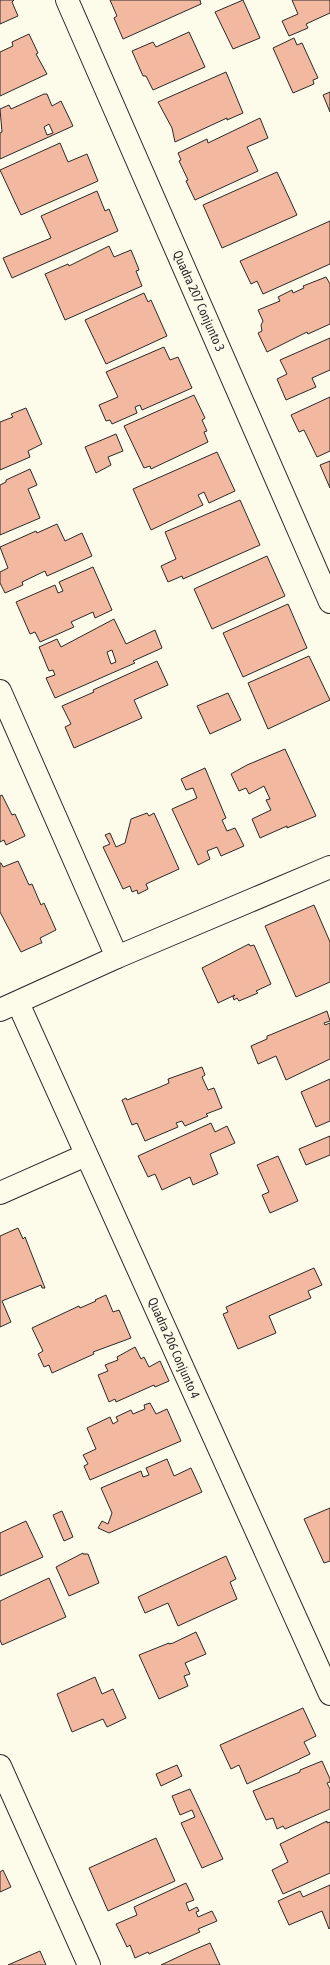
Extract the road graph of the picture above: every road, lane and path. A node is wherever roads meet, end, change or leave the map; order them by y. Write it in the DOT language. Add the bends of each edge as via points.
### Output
graph roads {
  1 [pos="67,0"];
  2 [pos="330,602"];
  3 [pos="0,691"];
  4 [pos="330,867"];
  5 [pos="117,957"];
  6 [pos="9,1006"];
  7 [pos="86,1155"];
  8 [pos="0,1193"];
  9 [pos="330,1694"];
  10 [pos="0,1766"];
  11 [pos="89,1965"];
  1 -- 2 [label="street, Quadra 207 Conjunto 3"];
  3 -- 5 [label="street"];
  4 -- 5 [label="street"];
  5 -- 6 [label="street"];
  6 -- 7 [label="street, Quadra 206 Conjunto 4"];
  7 -- 8 [label="street"];
  7 -- 9 [label="street, Quadra 206 Conjunto 4"];
  10 -- 11 [label="street"];
}
